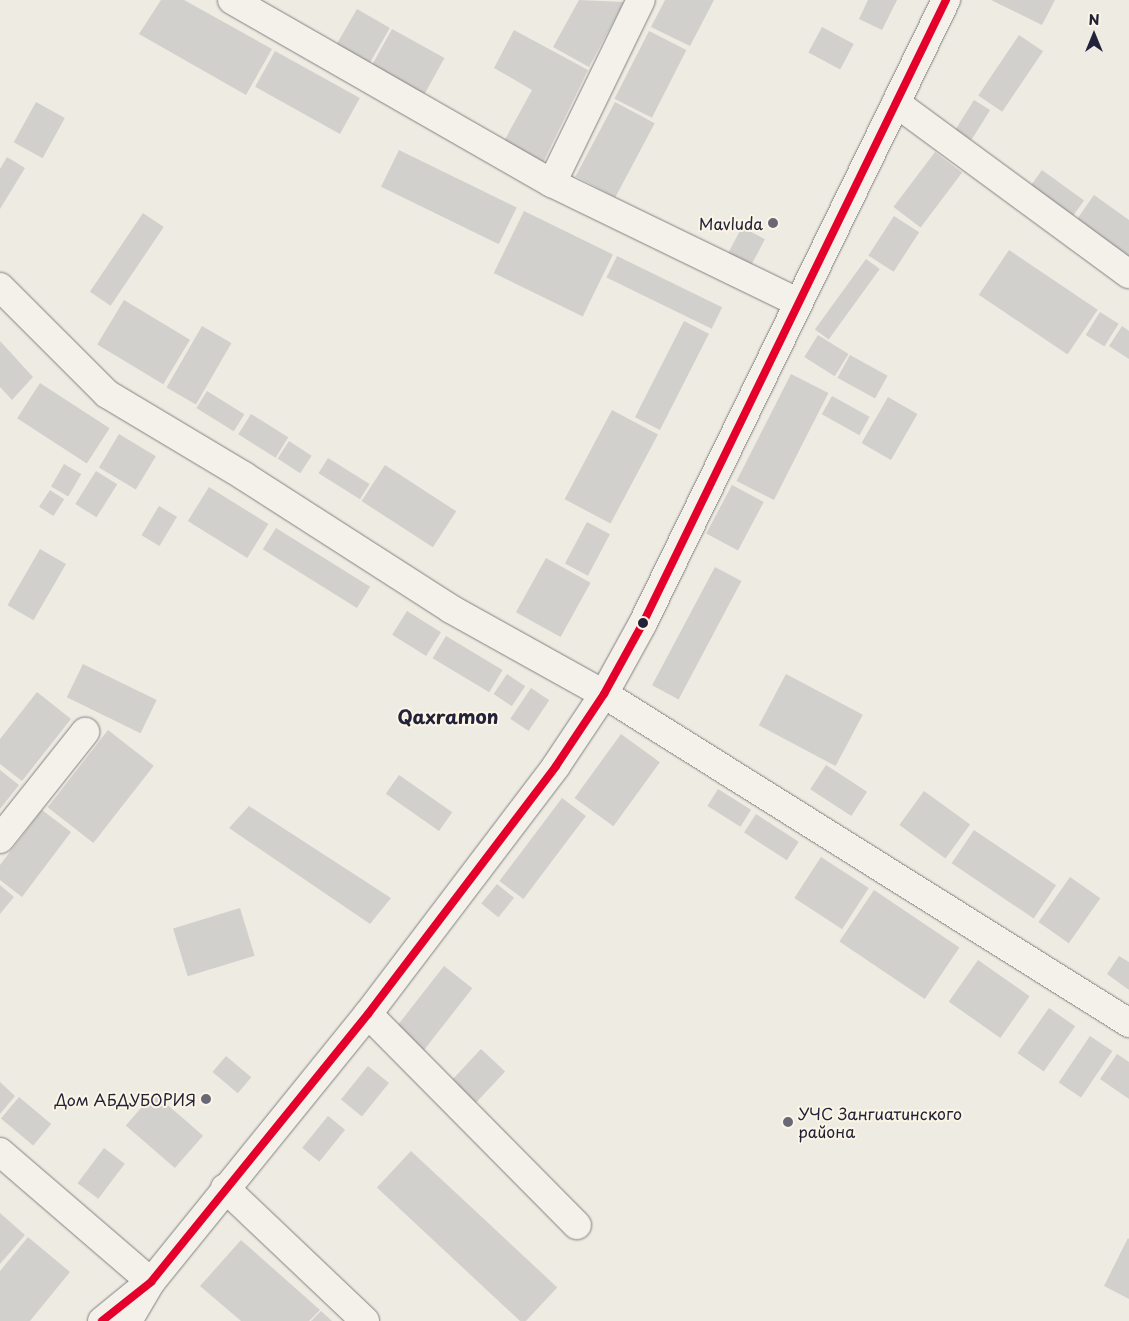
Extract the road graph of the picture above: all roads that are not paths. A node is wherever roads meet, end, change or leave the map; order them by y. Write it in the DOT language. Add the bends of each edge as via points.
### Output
graph roads {
  1 [pos="232,0"];
  2 [pos="641,0"];
  3 [pos="946,0"];
  4 [pos="259,8"];
  5 [pos="896,103"];
  6 [pos="552,183"];
  7 [pos="1129,274"];
  8 [pos="0,286"];
  9 [pos="797,302"];
  10 [pos="604,694"];
  11 [pos="84,732"];
  12 [pos="0,838"];
  13 [pos="368,1014"];
  14 [pos="1129,1023"];
  15 [pos="0,1152"];
  16 [pos="225,1188"];
  17 [pos="577,1225"];
  18 [pos="151,1282"];
  19 [pos="102,1321"];
  20 [pos="128,1321"];
  21 [pos="364,1321"];
  1 -- 4 [label="street"];
  2 -- 6 [label="street"];
  3 -- 5 [label="street"];
  4 -- 6 [label="street"];
  5 -- 7 [label="street"];
  5 -- 9 [label="street"];
  6 -- 9 [label="street"];
  8 -- 10 [label="street" via="107,394 244,476 451,609"];
  9 -- 10 [label="street" via="643,623"];
  10 -- 13 [label="street" via="556,766"];
  10 -- 14 [label="street"];
  11 -- 12 [label="street"];
  13 -- 16 [label="street"];
  13 -- 17 [label="street"];
  15 -- 18 [label="street"];
  16 -- 18 [label="street"];
  16 -- 21 [label="street"];
  18 -- 19 [label="street"];
  18 -- 20 [label="street"];
}
